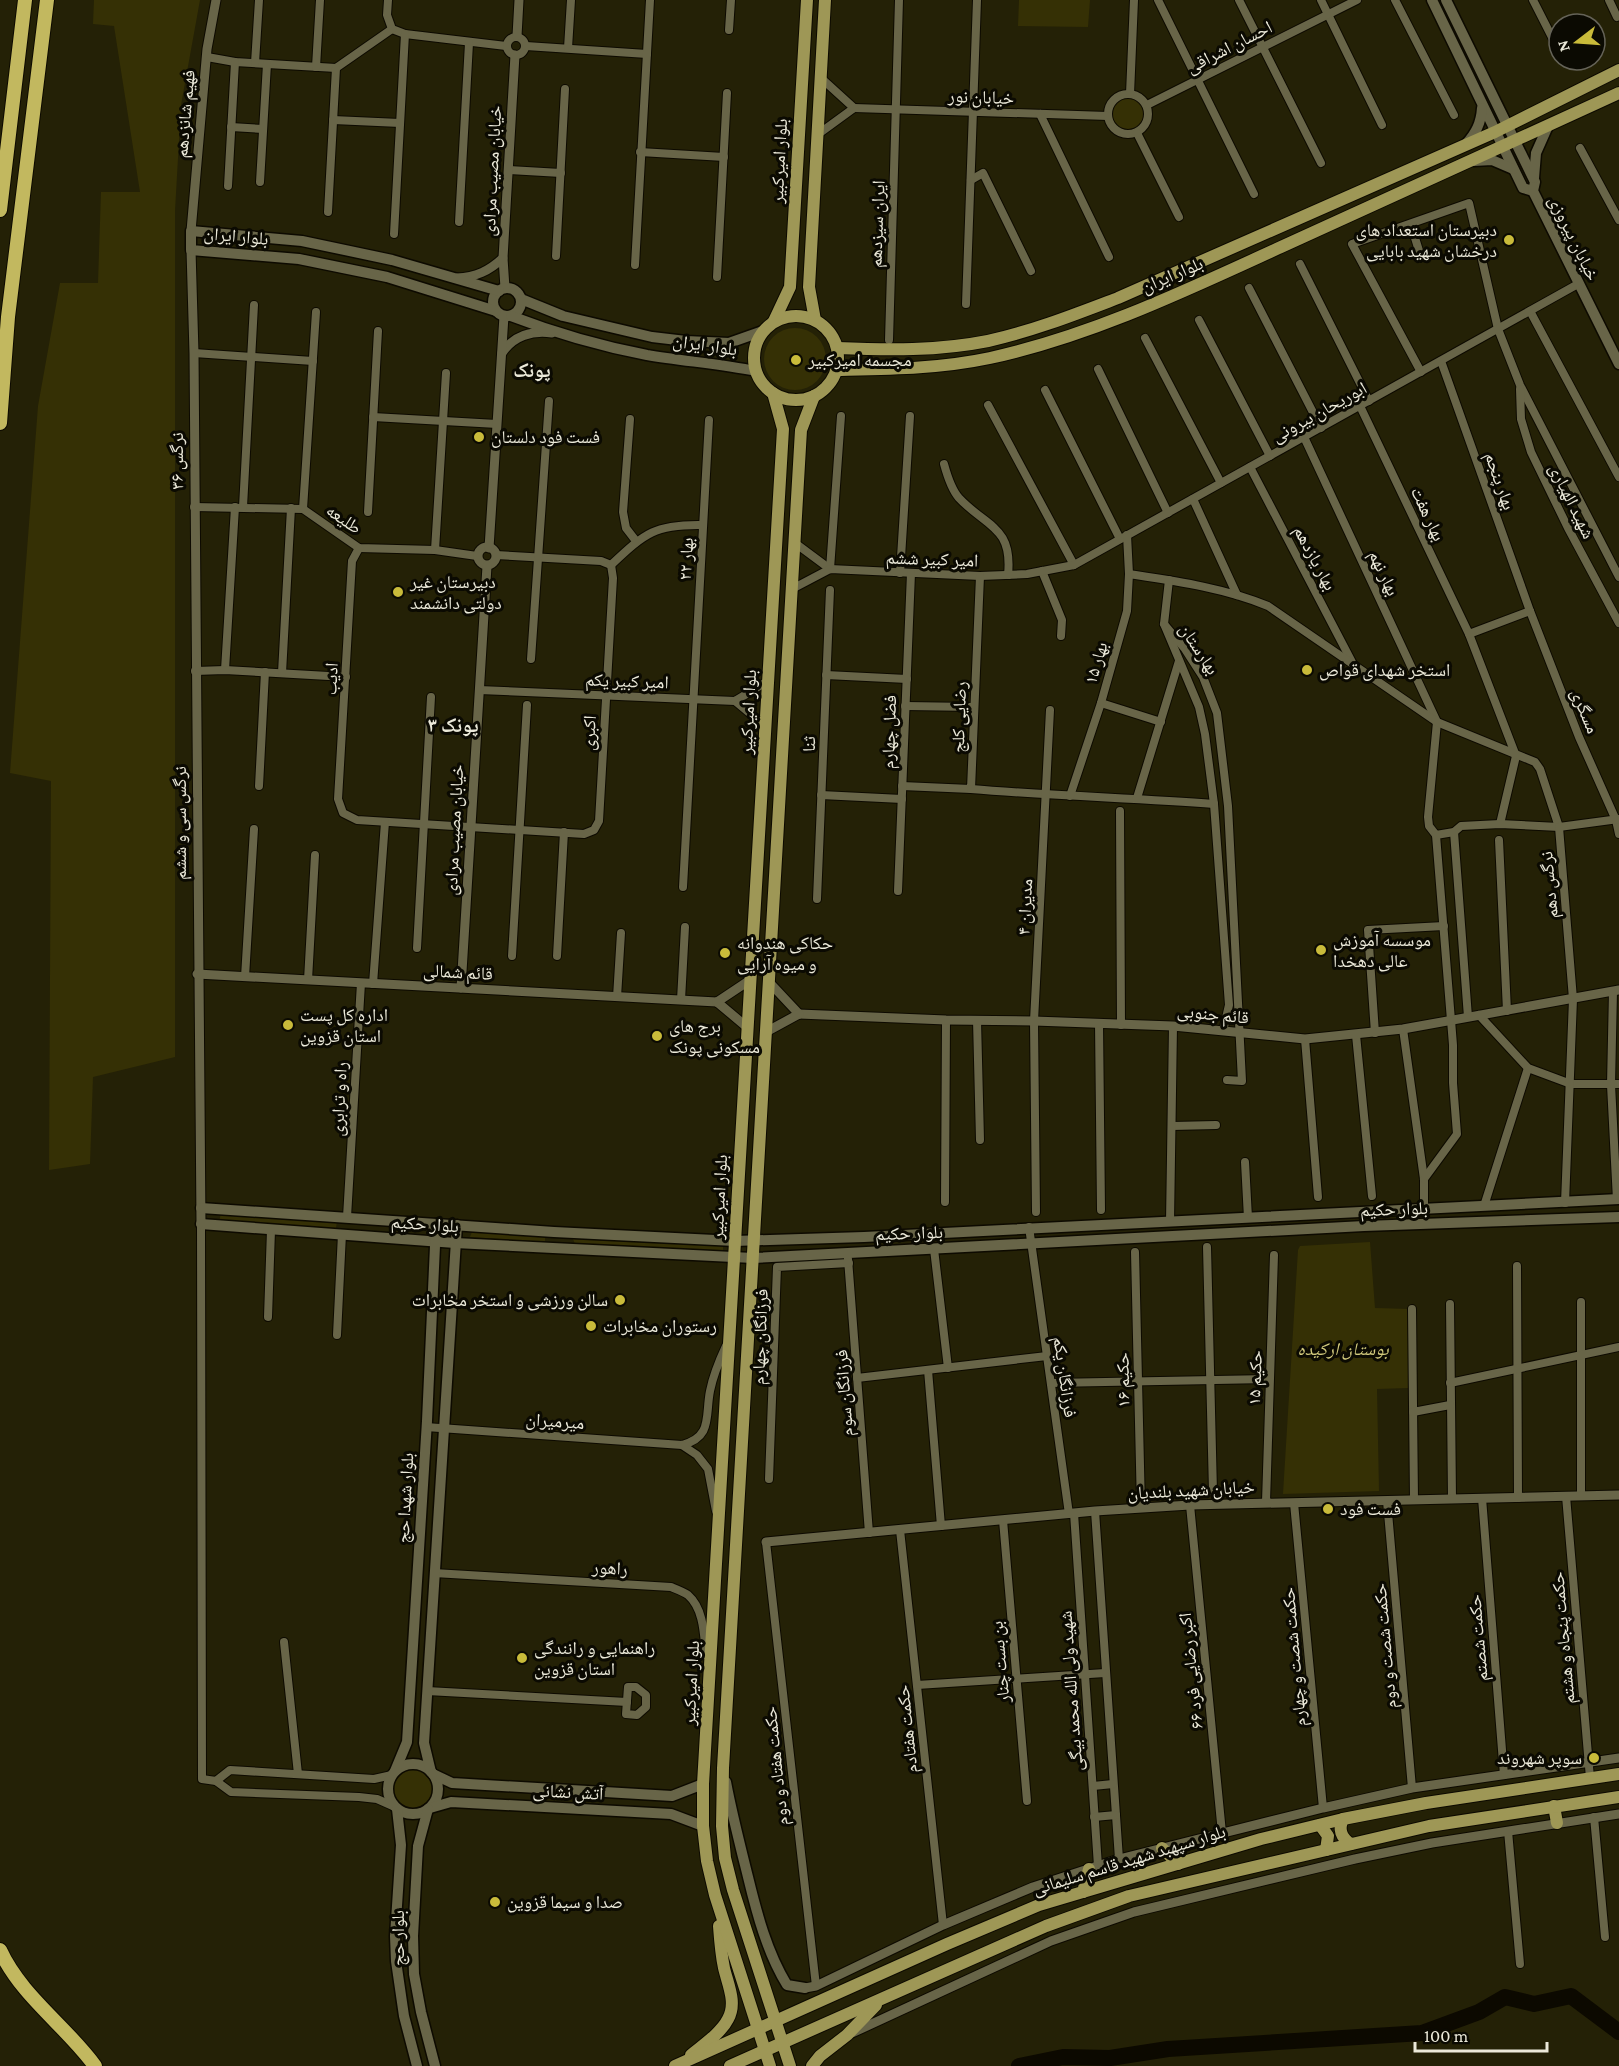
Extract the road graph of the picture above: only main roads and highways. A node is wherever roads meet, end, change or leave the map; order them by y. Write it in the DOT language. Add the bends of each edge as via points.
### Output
graph roads {
  1 [pos="25,0"];
  2 [pos="47,0"];
  3 [pos="807,0"];
  4 [pos="825,0"];
  5 [pos="1431,0"];
  6 [pos="1446,0"];
  7 [pos="1619,70"];
  8 [pos="1619,93"];
  9 [pos="1482,104"];
  10 [pos="1508,126"];
  11 [pos="1548,126"];
  12 [pos="1495,132"];
  13 [pos="1515,141"];
  14 [pos="1465,145"];
  15 [pos="1502,147"];
  16 [pos="1467,162"];
  17 [pos="1514,170"];
  18 [pos="1534,187"];
  19 [pos="0,210"];
  20 [pos="502,290"];
  21 [pos="521,300"];
  22 [pos="504,314"];
  23 [pos="815,320"];
  24 [pos="774,321"];
  25 [pos="763,331"];
  26 [pos="837,348"];
  27 [pos="1619,364"];
  28 [pos="837,370"];
  29 [pos="756,371"];
  30 [pos="773,393"];
  31 [pos="814,396"];
  32 [pos="0,423"];
  33 [pos="1618,1200"];
  34 [pos="201,1208"];
  35 [pos="346,1217"];
  36 [pos="1619,1217"];
  37 [pos="201,1224"];
  38 [pos="436,1224"];
  39 [pos="457,1225"];
  40 [pos="554,1232"];
  41 [pos="344,1234"];
  42 [pos="755,1239"];
  43 [pos="436,1241"];
  44 [pos="735,1241"];
  45 [pos="455,1243"];
  46 [pos="553,1248"];
  47 [pos="734,1257"];
  48 [pos="753,1258"];
  49 [pos="723,1768"];
  50 [pos="393,1773"];
  51 [pos="432,1773"];
  52 [pos="1619,1774"];
  53 [pos="703,1785"];
  54 [pos="606,1792"];
  55 [pos="1619,1797"];
  56 [pos="1554,1806"];
  57 [pos="396,1808"];
  58 [pos="429,1808"];
  59 [pos="605,1810"];
  60 [pos="1343,1819"];
  61 [pos="1557,1823"];
  62 [pos="1320,1825"];
  63 [pos="704,1826"];
  64 [pos="1351,1844"];
  65 [pos="1162,1848"];
  66 [pos="1326,1850"];
  67 [pos="1178,1864"];
  68 [pos="1094,1867"];
  69 [pos="1083,1892"];
  70 [pos="715,1895"];
  71 [pos="0,1950"];
  72 [pos="810,1987"];
  73 [pos="766,1992"];
  74 [pos="748,1999"];
  75 [pos="880,2001"];
  76 [pos="776,2022"];
  77 [pos="758,2029"];
  78 [pos="782,2042"];
  79 [pos="765,2050"];
  80 [pos="679,2064"];
  81 [pos="95,2066"];
  82 [pos="417,2066"];
  83 [pos="435,2066"];
  84 [pos="730,2066"];
  85 [pos="770,2066"];
  86 [pos="790,2066"];
  87 [pos="812,2066"];
  1 -- 19 [label="highway"];
  2 -- 32 [label="highway" via="8,317"];
  3 -- 24 [label="main road, بلوار امیرکبیر" via="790,287"];
  4 -- 23 [label="main road, بلوار امیرکبیر" via="809,286"];
  5 -- 9 [label="main road, خیابان پیروزی"];
  6 -- 10 [label="main road, خیابان پیروزی"];
  7 -- 10 [label="main road"];
  8 -- 11 [label="main road"];
  9 -- 12 [label="main road, خیابان پیروزی"];
  9 -- 14 [label="main road" via="1476,134"];
  10 -- 12 [label="main road, بلوار ایران"];
  10 -- 13 [label="main road, خیابان پیروزی"];
  11 -- 13 [label="main road"];
  11 -- 18 [label="main road" via="1536,153"];
  12 -- 14 [label="main road, بلوار ایران"];
  12 -- 15 [label="main road, خیابان پیروزی"];
  13 -- 15 [label="main road, بلوار ایران"];
  13 -- 18 [label="main road, خیابان پیروزی"];
  14 -- 26 [label="main road, بلوار ایران" via="1118,298 1023,332 945,347"];
  15 -- 16 [label="main road, بلوار ایران"];
  15 -- 17 [label="main road, خیابان پیروزی"];
  16 -- 17 [label="main road" via="1492,160"];
  16 -- 28 [label="main road, بلوار ایران" via="1096,327 988,358 921,369"];
  17 -- 18 [label="main road, خیابان پیروزی" via="1523,188"];
  18 -- 27 [label="main road, خیابان پیروزی"];
  20 -- 21 [label="main road" via="513,290"];
  20 -- 22 [label="main road" via="493,300"];
  20 -- 22 [label="main road, بلوار ایران" via="302,241 191,231 191,250 299,259 387,277"];
  21 -- 22 [label="main road" via="519,309"];
  21 -- 25 [label="main road, بلوار ایران" via="563,316 652,338 729,343"];
  22 -- 29 [label="main road, بلوار ایران" via="557,333 649,355"];
  23 -- 24 [label="main road" via="787,316"];
  23 -- 26 [label="main road" via="833,337"];
  24 -- 25 [label="main road"];
  25 -- 29 [label="main road" via="756,343"];
  26 -- 28 [label="main road"];
  28 -- 31 [label="main road" via="824,390"];
  29 -- 30 [label="main road"];
  30 -- 31 [label="main road" via="786,399"];
  30 -- 44 [label="main road, بلوار امیرکبیر" via="783,429"];
  31 -- 42 [label="main road, بلوار امیرکبیر" via="801,430"];
  33 -- 42 [label="main road, بلوار حکیم"];
  34 -- 35 [label="main road, بلوار حکیم"];
  35 -- 38 [label="main road, بلوار حکیم"];
  35 -- 41 [label="main road"];
  36 -- 48 [label="main road, بلوار حکیم" via="1364,1226 848,1257"];
  37 -- 41 [label="main road, بلوار حکیم"];
  38 -- 39 [label="main road, بلوار حکیم"];
  38 -- 43 [label="main road, بلوار شهدا حج"];
  39 -- 40 [label="main road, بلوار حکیم"];
  39 -- 45 [label="main road, بلوار شهدا حج"];
  40 -- 44 [label="main road, بلوار حکیم"];
  40 -- 46 [label="main road"];
  41 -- 43 [label="main road, بلوار حکیم"];
  42 -- 44 [label="main road, بلوار حکیم"];
  42 -- 48 [label="main road, بلوار امیرکبیر"];
  43 -- 45 [label="main road, بلوار حکیم"];
  43 -- 50 [label="main road, بلوار شهدا حج" via="407,1742"];
  44 -- 47 [label="main road, بلوار امیرکبیر"];
  45 -- 46 [label="main road, بلوار حکیم"];
  45 -- 51 [label="main road, بلوار شهدا حج" via="424,1743"];
  46 -- 47 [label="main road, بلوار حکیم"];
  47 -- 48 [label="main road, بلوار حکیم"];
  47 -- 53 [label="main road, بلوار امیرکبیر"];
  48 -- 49 [label="main road, بلوار امیرکبیر"];
  49 -- 72 [label="main road, بلوار امیرکبیر" via="764,1934 779,1972 787,1985"];
  49 -- 73 [label="main road, بلوار امیرکبیر" via="725,1858"];
  50 -- 51 [label="main road" via="413,1764"];
  50 -- 57 [label="main road" via="388,1792"];
  51 -- 54 [label="main road, آتش نشانی" via="452,1784"];
  51 -- 58 [label="main road" via="438,1791"];
  52 -- 60 [label="main road, بلوار سپهبد شهید قاسم سلیمانی"];
  53 -- 54 [label="main road, آتش نشانی" via="672,1796"];
  53 -- 63 [label="main road, بلوار امیرکبیر"];
  54 -- 59 [label="main road"];
  55 -- 56 [label="main road, بلوار سپهبد شهید قاسم سلیمانی"];
  56 -- 61 [label="main road"];
  56 -- 64 [label="main road, بلوار سپهبد شهید قاسم سلیمانی" via="1429,1826"];
  57 -- 58 [label="main road" via="412,1814"];
  57 -- 82 [label="main road, بلوار حج" via="401,1845 395,1936 397,1976"];
  58 -- 59 [label="main road, آتش نشانی" via="451,1802"];
  58 -- 83 [label="main road, بلوار حج" via="418,1846 412,1936 419,2003"];
  59 -- 63 [label="main road, آتش نشانی" via="671,1814"];
  60 -- 62 [label="main road, بلوار سپهبد شهید قاسم سلیمانی"];
  60 -- 64 [label="main road" via="1341,1834"];
  62 -- 66 [label="main road" via="1328,1836"];
  62 -- 67 [label="main road, بلوار سپهبد شهید قاسم سلیمانی"];
  63 -- 70 [label="main road, بلوار امیرکبیر"];
  64 -- 66 [label="main road, بلوار سپهبد شهید قاسم سلیمانی"];
  65 -- 67 [label="main road"];
  66 -- 75 [label="main road, بلوار سپهبد شهید قاسم سلیمانی" via="1129,1896 1046,1926"];
  67 -- 69 [label="main road, بلوار سپهبد شهید قاسم سلیمانی"];
  68 -- 69 [label="main road"];
  69 -- 76 [label="main road, بلوار سپهبد شهید قاسم سلیمانی" via="1039,1905"];
  70 -- 74 [label="main road, بلوار امیرکبیر"];
  70 -- 80 [label="main road" via="724,1967 732,1996 730,2017"];
  71 -- 81 [label="highway" via="42,2008"];
  73 -- 74 [label="main road" via="768,2007 762,2012 753,2010"];
  73 -- 76 [label="main road, بلوار امیرکبیر"];
  74 -- 77 [label="main road, بلوار امیرکبیر"];
  75 -- 78 [label="main road, بلوار سپهبد شهید قاسم سلیمانی"];
  75 -- 87 [label="main road"];
  76 -- 77 [label="main road, بلوار سپهبد شهید قاسم سلیمانی"];
  76 -- 78 [label="main road, بلوار امیرکبیر"];
  77 -- 79 [label="main road, بلوار امیرکبیر"];
  77 -- 80 [label="main road, بلوار سپهبد شهید قاسم سلیمانی"];
  78 -- 79 [label="main road, بلوار سپهبد شهید قاسم سلیمانی"];
  78 -- 86 [label="main road, بلوار امیرکبیر"];
  79 -- 84 [label="main road, بلوار سپهبد شهید قاسم سلیمانی"];
  79 -- 85 [label="main road, بلوار امیرکبیر"];
}
